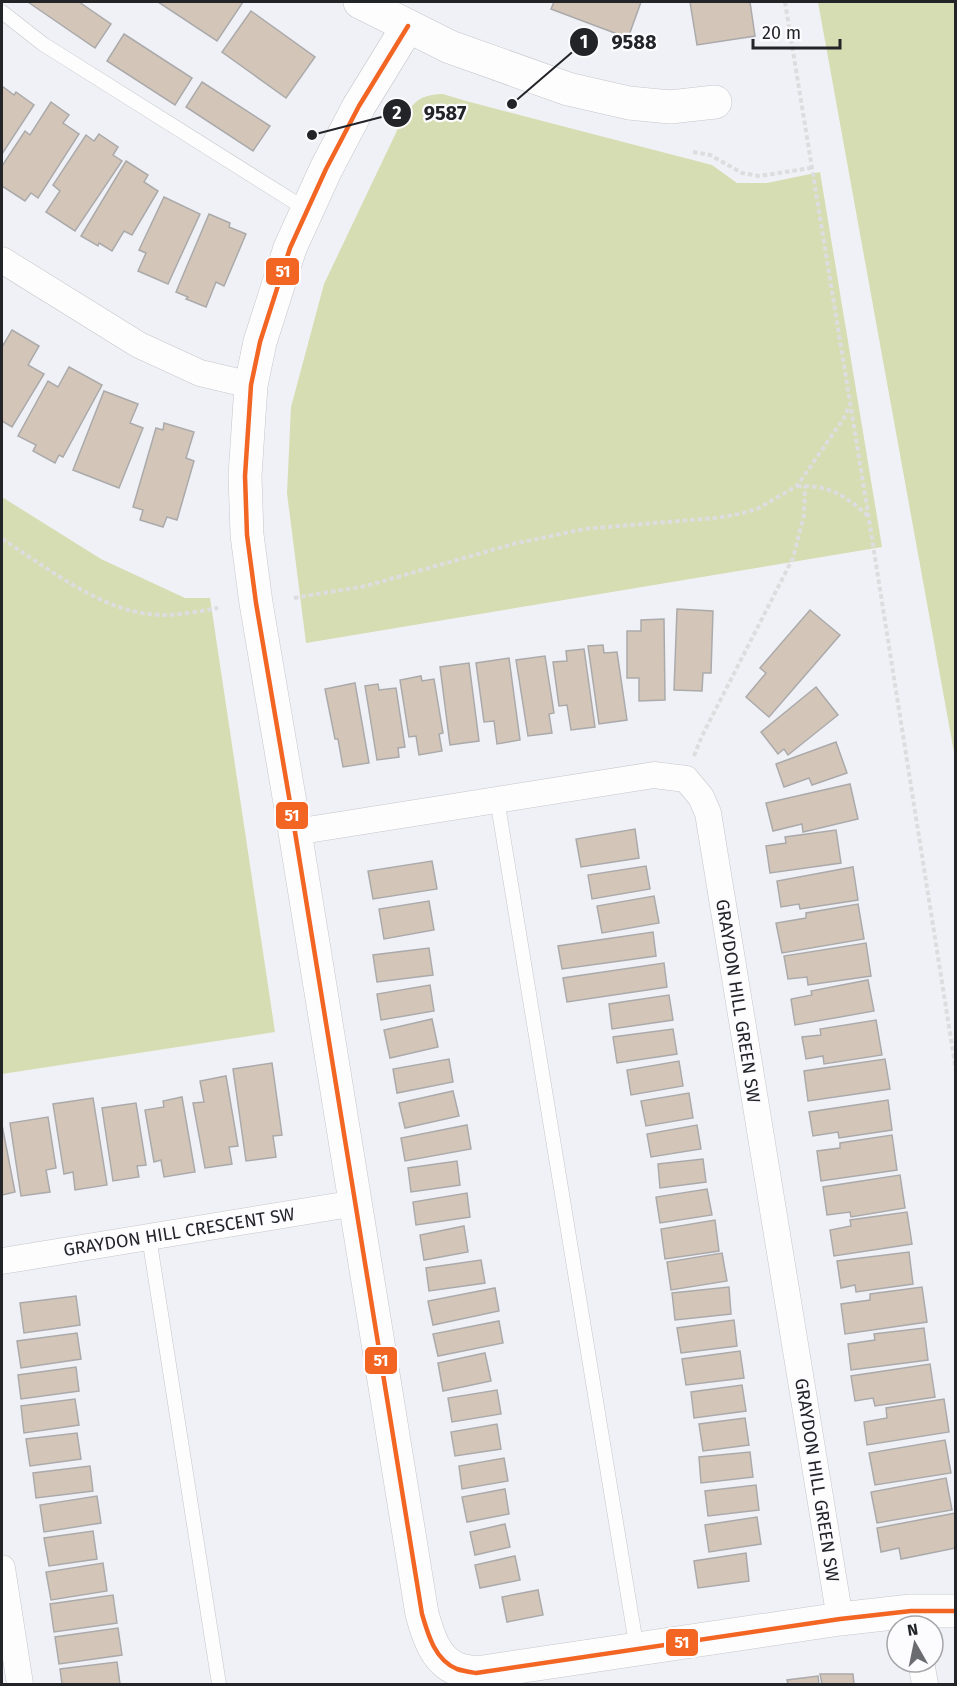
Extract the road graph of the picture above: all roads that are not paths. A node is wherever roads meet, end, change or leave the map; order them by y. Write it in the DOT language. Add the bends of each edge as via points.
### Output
graph roads {
  1 [pos="360,2"];
  2 [pos="2,12"];
  3 [pos="408,26"];
  4 [pos="715,102"];
  5 [pos="307,210"];
  6 [pos="2,260"];
  7 [pos="251,385"];
  8 [pos="497,799"];
  9 [pos="296,832"];
  10 [pos="356,1203"];
  11 [pos="149,1237"];
  12 [pos="2,1261"];
  13 [pos="2,1568"];
  14 [pos="956,1611"];
  15 [pos="940,1614"];
  16 [pos="840,1618"];
  17 [pos="885,1619"];
  18 [pos="637,1650"];
  19 [pos="20,1684"];
  20 [pos="219,1684"];
  1 -- 3 [label="street"];
  2 -- 5 [label="lane" via="43,44"];
  3 -- 4 [label="street" via="450,47 568,89 629,103 670,107"];
  3 -- 5 [label="street" via="359,106"];
  5 -- 7 [label="street" via="280,279"];
  6 -- 7 [label="street" via="139,345 200,372"];
  7 -- 9 [label="street" via="245,476 247,535"];
  8 -- 9 [label="street"];
  8 -- 16 [label="street, GRAYDON HILL GREEN SW" via="654,775 686,779 708,813"];
  8 -- 18 [label="lane"];
  9 -- 10 [label="street"];
  10 -- 11 [label="street, GRAYDON HILL CRESCENT SW"];
  10 -- 18 [label="street" via="429,1639 440,1656 456,1669 476,1673"];
  11 -- 12 [label="street, GRAYDON HILL CRESCENT SW"];
  11 -- 20 [label="lane"];
  13 -- 19 [label="street"];
  14 -- 15 [label="street"];
  16 -- 17 [label="street"];
  16 -- 18 [label="street"];
}
